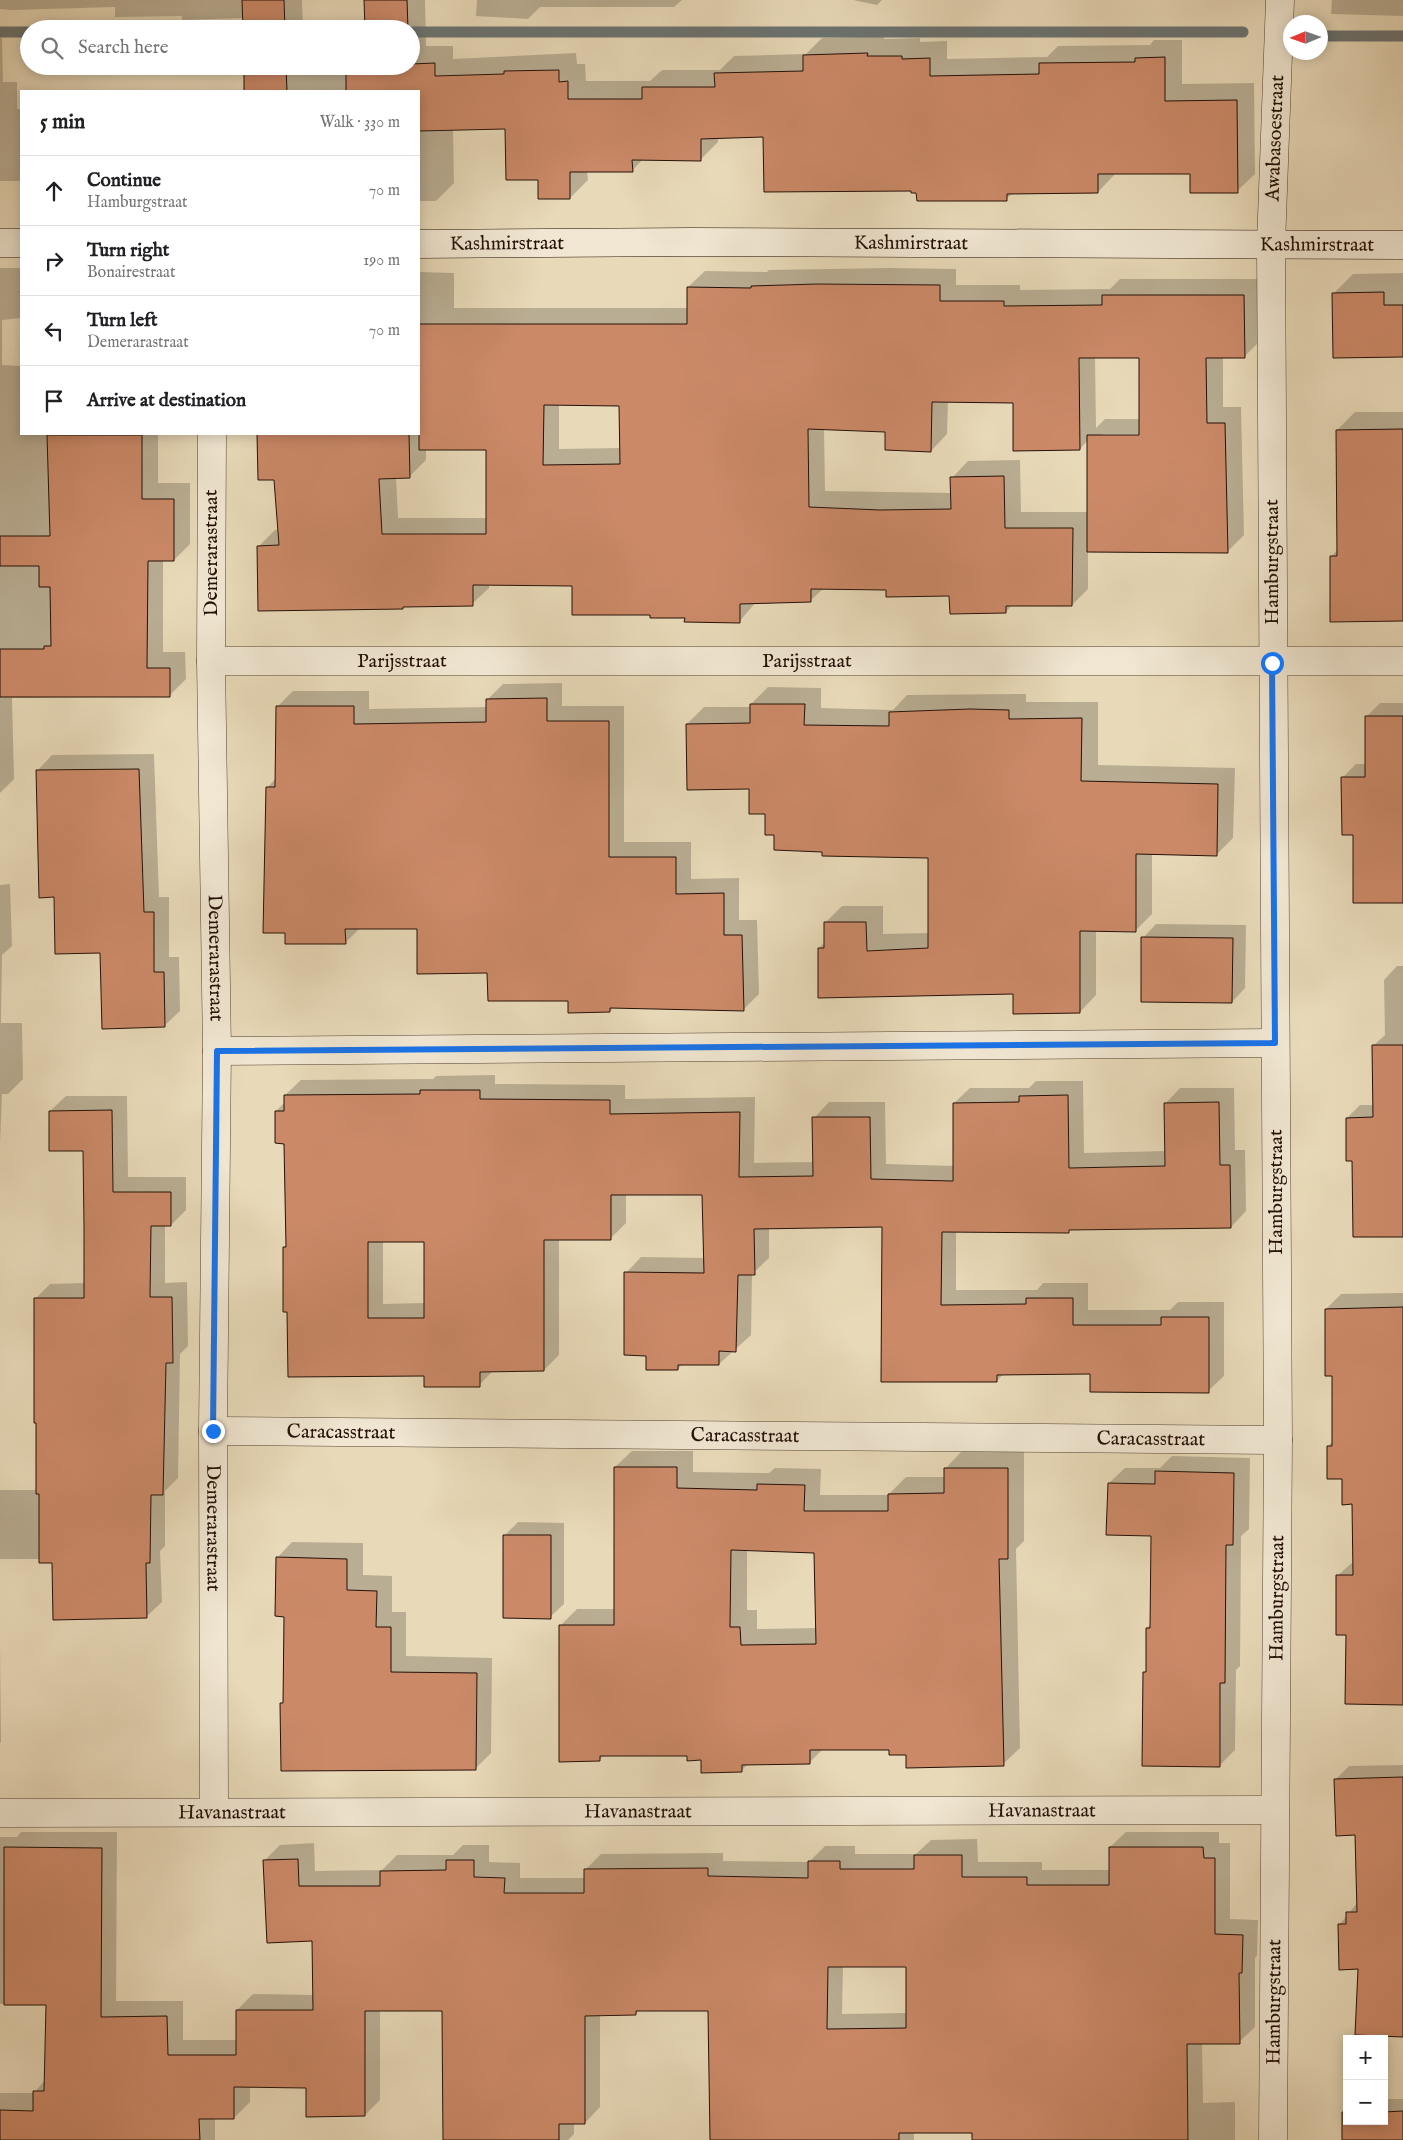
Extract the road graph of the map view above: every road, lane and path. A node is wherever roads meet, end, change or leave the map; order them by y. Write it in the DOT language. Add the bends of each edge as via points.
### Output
graph roads {
  1 [pos="1280,0"];
  2 [pos="0,242"];
  3 [pos="20,243"];
  4 [pos="420,244"];
  5 [pos="1272,244"];
  6 [pos="1403,245"];
  7 [pos="212,435"];
  8 [pos="211,661"];
  9 [pos="1403,661"];
  10 [pos="1272,663"];
  11 [pos="1275,1043"];
  12 [pos="217,1051"];
  13 [pos="213,1431"];
  14 [pos="1278,1440"];
  15 [pos="1275,1810"];
  16 [pos="214,1812"];
  17 [pos="0,1813"];
  18 [pos="1272,2140"];
  1 -- 5 [label="street, Awabasoestraat"];
  2 -- 3 [label="street"];
  4 -- 5 [label="street, Kashmirstraat"];
  5 -- 6 [label="street, Kashmirstraat"];
  5 -- 10 [label="street, Hamburgstraat"];
  7 -- 8 [label="street, Demerarastraat"];
  8 -- 10 [label="street, Parijsstraat"];
  8 -- 12 [label="street, Demerarastraat"];
  9 -- 10 [label="street, Parijsstraat"];
  10 -- 11 [label="street, Hamburgstraat"];
  11 -- 12 [label="street"];
  11 -- 14 [label="street, Hamburgstraat"];
  12 -- 13 [label="street, Demerarastraat"];
  13 -- 14 [label="street, Caracasstraat"];
  13 -- 16 [label="street, Demerarastraat"];
  14 -- 15 [label="street, Hamburgstraat"];
  15 -- 16 [label="street, Havanastraat"];
  15 -- 18 [label="street, Hamburgstraat"];
  16 -- 17 [label="street, Havanastraat"];
}
